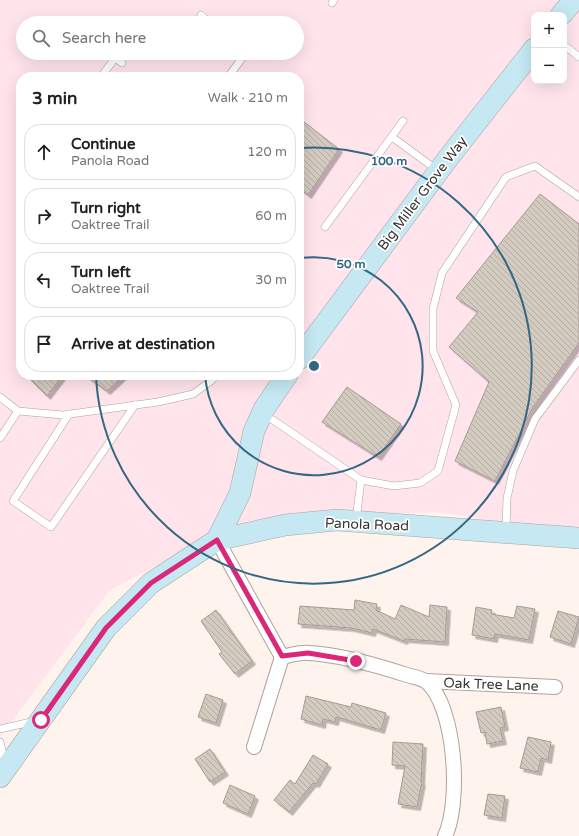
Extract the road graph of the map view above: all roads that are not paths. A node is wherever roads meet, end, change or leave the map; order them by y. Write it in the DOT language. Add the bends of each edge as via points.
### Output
graph roads {
  1 [pos="574,0"];
  2 [pos="564,12"];
  3 [pos="567,47"];
  4 [pos="531,53"];
  5 [pos="579,57"];
  6 [pos="114,60"];
  7 [pos="118,60"];
  8 [pos="241,60"];
  9 [pos="122,63"];
  10 [pos="105,72"];
  11 [pos="232,72"];
  12 [pos="403,121"];
  13 [pos="392,137"];
  14 [pos="438,171"];
  15 [pos="579,197"];
  16 [pos="325,227"];
  17 [pos="304,352"];
  18 [pos="579,360"];
  19 [pos="212,380"];
  20 [pos="284,380"];
  21 [pos="0,397"];
  22 [pos="135,405"];
  23 [pos="18,411"];
  24 [pos="69,414"];
  25 [pos="261,416"];
  26 [pos="0,438"];
  27 [pos="361,480"];
  28 [pos="240,493"];
  29 [pos="356,521"];
  30 [pos="260,530"];
  31 [pos="506,532"];
  32 [pos="579,538"];
  33 [pos="217,540"];
  34 [pos="282,656"];
  35 [pos="426,682"];
  36 [pos="555,687"];
  37 [pos="41,720"];
  38 [pos="0,729"];
  39 [pos="0,742"];
  40 [pos="254,747"];
  41 [pos="3,773"];
  42 [pos="445,836"];
  1 -- 2 [label="main road"];
  3 -- 5 [label="lane"];
  4 -- 14 [label="main road, Big Miller Grove Way"];
  6 -- 10 [label="lane"];
  7 -- 9 [label="lane"];
  8 -- 11 [label="lane"];
  12 -- 13 [label="lane"];
  13 -- 14 [label="lane"];
  13 -- 16 [label="lane"];
  14 -- 17 [label="main road, Big Miller Grove Way"];
  15 -- 27 [label="lane" via="535,166 506,177 442,273 433,309 433,351 456,405 438,471 420,483 394,486"];
  18 -- 31 [label="lane" via="535,419 513,471 506,498"];
  19 -- 22 [label="lane" via="194,394"];
  20 -- 25 [label="main road"];
  21 -- 23 [label="lane"];
  22 -- 24 [label="lane"];
  22 -- 24 [label="lane" via="51,527 13,501"];
  23 -- 24 [label="lane"];
  23 -- 26 [label="lane"];
  25 -- 27 [label="lane" via="273,420"];
  25 -- 28 [label="main road" via="254,431"];
  27 -- 29 [label="lane"];
  28 -- 30 [label="main road" via="248,519"];
  28 -- 33 [label="main road"];
  29 -- 30 [label="main road, Panola Road" via="285,524"];
  29 -- 31 [label="main road, Panola Road"];
  30 -- 33 [label="main road, Panola Road"];
  31 -- 32 [label="main road, Panola Road"];
  33 -- 34 [label="street"];
  33 -- 37 [label="main road, Panola Road" via="151,583 106,628"];
  34 -- 35 [label="street, Oak Tree Lane" via="308,653 356,661"];
  34 -- 40 [label="street"];
  35 -- 36 [label="street, Oak Tree Lane"];
  35 -- 42 [label="street" via="441,700 453,748 454,788 449,828"];
  37 -- 38 [label="lane"];
  37 -- 41 [label="main road, Panola Road"];
  39 -- 41 [label="lane"];
}
